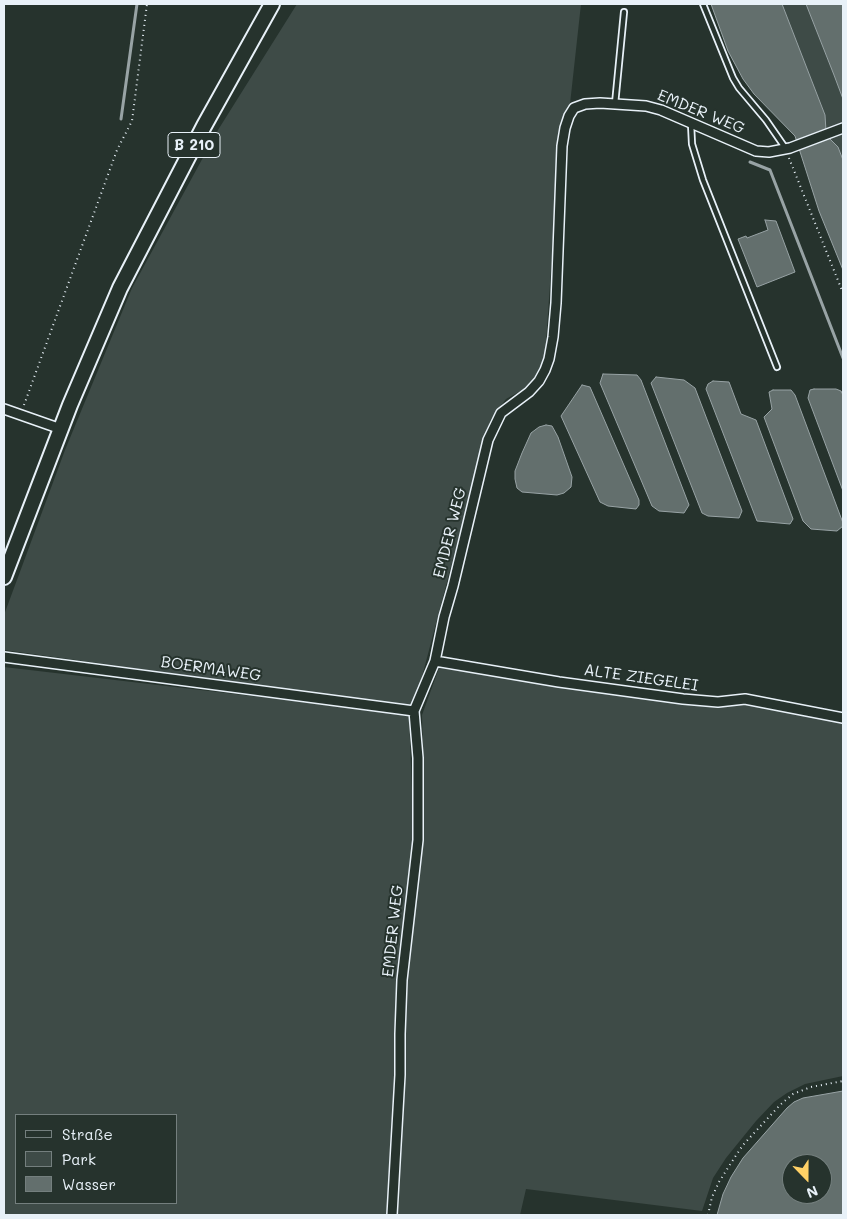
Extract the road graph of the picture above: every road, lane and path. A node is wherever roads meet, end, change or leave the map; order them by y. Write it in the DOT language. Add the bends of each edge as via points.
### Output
graph roads {
  1 [pos="147,4"];
  2 [pos="272,4"];
  3 [pos="702,4"];
  4 [pos="624,12"];
  5 [pos="615,104"];
  6 [pos="691,122"];
  7 [pos="839,129"];
  8 [pos="790,148"];
  9 [pos="843,293"];
  10 [pos="777,367"];
  11 [pos="4,409"];
  12 [pos="20,415"];
  13 [pos="61,429"];
  14 [pos="4,577"];
  15 [pos="4,657"];
  16 [pos="435,661"];
  17 [pos="414,711"];
  18 [pos="843,718"];
  19 [pos="843,1081"];
  20 [pos="392,1215"];
  21 [pos="708,1215"];
  1 -- 12 [label="path" via="132,121 117,150"];
  2 -- 13 [label="main road, B 210" via="140,247"];
  3 -- 8 [label="lane" via="739,88"];
  4 -- 5 [label="lane"];
  5 -- 6 [label="street, EMDER WEG" via="655,108"];
  5 -- 16 [label="street, EMDER WEG" via="578,105 571,112 565,128 556,303 549,359 539,381 500,413 488,440"];
  6 -- 8 [label="street, EMDER WEG" via="756,151"];
  6 -- 10 [label="lane" via="692,144 703,180"];
  7 -- 8 [label="street, EMDER WEG"];
  8 -- 9 [label="path"];
  11 -- 12 [label="street"];
  12 -- 13 [label="street"];
  13 -- 14 [label="main road, B 210"];
  15 -- 17 [label="street, BOERMAWEG"];
  16 -- 17 [label="street, EMDER WEG"];
  16 -- 18 [label="street, ALTE ZIEGELEI" via="683,699 718,702 744,699"];
  17 -- 20 [label="street, EMDER WEG" via="418,758 418,840 402,980"];
  19 -- 21 [label="path" via="811,1087 793,1094 780,1105 731,1163 716,1190"];
}
